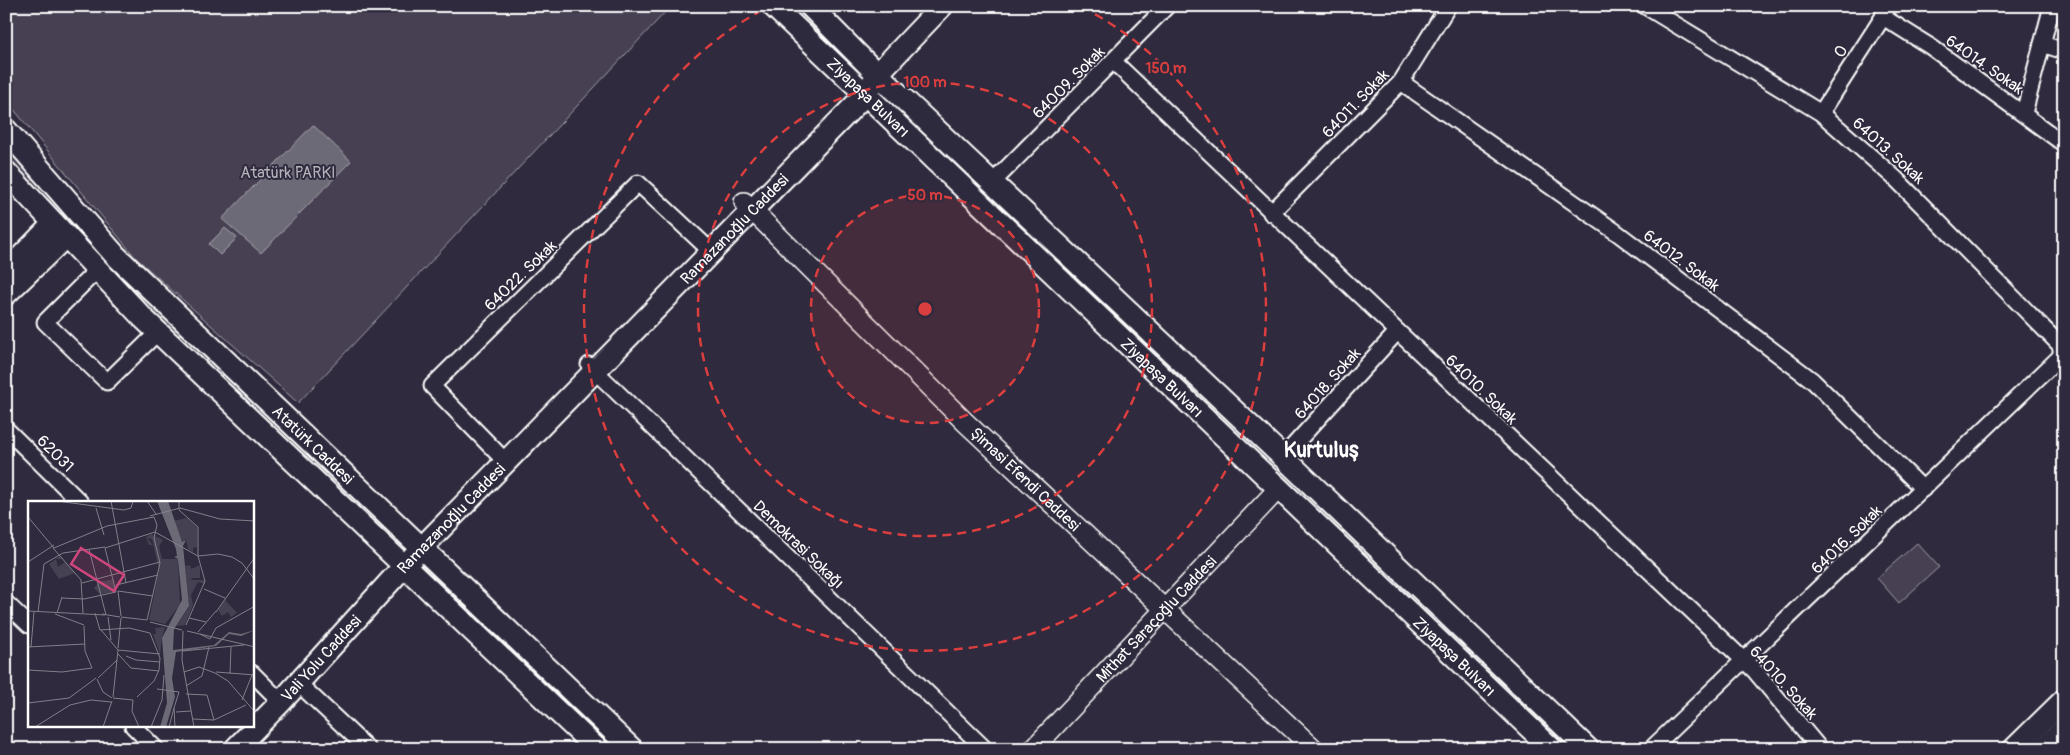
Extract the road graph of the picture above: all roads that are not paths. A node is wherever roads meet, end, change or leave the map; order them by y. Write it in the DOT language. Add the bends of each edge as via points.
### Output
graph roads {
  1 [pos="773,6"];
  2 [pos="810,6"];
  3 [pos="924,6"];
  4 [pos="942,6"];
  5 [pos="1167,6"];
  6 [pos="1448,6"];
  7 [pos="1644,6"];
  8 [pos="2052,6"];
  9 [pos="1885,12"];
  10 [pos="2042,44"];
  11 [pos="2064,51"];
  12 [pos="1113,61"];
  13 [pos="874,70"];
  14 [pos="1401,82"];
  15 [pos="861,88"];
  16 [pos="1821,113"];
  17 [pos="2024,114"];
  18 [pos="6,130"];
  19 [pos="2064,144"];
  20 [pos="6,172"];
  21 [pos="993,182"];
  22 [pos="748,207"];
  23 [pos="1272,213"];
  24 [pos="60,229"];
  25 [pos="708,248"];
  26 [pos="97,270"];
  27 [pos="6,272"];
  28 [pos="6,294"];
  29 [pos="158,332"];
  30 [pos="1397,332"];
  31 [pos="2063,359"];
  32 [pos="592,368"];
  33 [pos="6,429"];
  34 [pos="1283,457"];
  35 [pos="503,460"];
  36 [pos="1279,488"];
  37 [pos="1923,489"];
  38 [pos="79,501"];
  39 [pos="420,545"];
  40 [pos="405,565"];
  41 [pos="6,603"];
  42 [pos="1166,607"];
  43 [pos="28,624"];
  44 [pos="1743,662"];
  45 [pos="254,676"];
  46 [pos="298,683"];
  47 [pos="2064,700"];
  48 [pos="281,702"];
  49 [pos="135,728"];
  50 [pos="2064,729"];
  51 [pos="156,749"];
  52 [pos="235,749"];
  53 [pos="368,749"];
  54 [pos="597,749"];
  55 [pos="632,749"];
  56 [pos="984,749"];
  57 [pos="1033,749"];
  58 [pos="1314,749"];
  59 [pos="1552,749"];
  60 [pos="1588,749"];
  61 [pos="1651,749"];
  62 [pos="1820,749"];
  63 [pos="2014,749"];
  64 [pos="2043,749"];
  1 -- 15 [label="main road, Ziyapaşa Bulvarı"];
  2 -- 13 [label="main road, Ziyapaşa Bulvarı"];
  3 -- 13 [label="main road, Ramazanoğlu Caddesi"];
  4 -- 13 [label="main road, Ramazanoğlu Caddesi"];
  5 -- 12 [label="street, 64009. Sokak"];
  6 -- 14 [label="street, 64011. Sokak"];
  7 -- 16 [label="street, 64013. Sokak"];
  8 -- 10 [label="street"];
  9 -- 16 [label="street, 0"];
  9 -- 17 [label="street, 64014. Sokak"];
  10 -- 11 [label="street"];
  10 -- 17 [label="street"];
  12 -- 21 [label="street, 64009. Sokak"];
  12 -- 23 [label="street, 64010. Sokak"];
  13 -- 15 [label="main road, Ramazanoğlu Caddesi"];
  13 -- 21 [label="main road, Ziyapaşa Bulvarı"];
  14 -- 23 [label="street, 64011. Sokak"];
  14 -- 37 [label="street, 64012. Sokak" via="1616,232 1812,380"];
  15 -- 22 [label="main road, Ramazanoğlu Caddesi"];
  15 -- 36 [label="main road, Ziyapaşa Bulvarı" via="977,204"];
  16 -- 31 [label="street, 64013. Sokak" via="1896,178 2061,346"];
  17 -- 19 [label="street, 64014. Sokak"];
  18 -- 39 [label="main road, Atatürk Caddesi" via="115,255"];
  20 -- 24 [label="main road, Atatürk Caddesi"];
  21 -- 34 [label="main road, Ziyapaşa Bulvarı"];
  22 -- 25 [label="main road, Ramazanoğlu Caddesi"];
  22 -- 42 [label="street, Şimasi Efendi Caddesi" via="965,422"];
  23 -- 30 [label="street, 64010. Sokak"];
  24 -- 26 [label="main road, Atatürk Caddesi"];
  24 -- 27 [label="main road"];
  24 -- 28 [label="main road"];
  25 -- 32 [label="main road, Ramazanoğlu Caddesi"];
  25 -- 35 [label="street, 64022. Sokak" via="638,183 432,386"];
  26 -- 29 [label="main road, Atatürk Caddesi"];
  26 -- 29 [label="street" via="45,322 106,382"];
  29 -- 40 [label="main road, Atatürk Caddesi"];
  30 -- 34 [label="street, 64018. Sokak"];
  30 -- 44 [label="street, 64010. Sokak"];
  31 -- 37 [label="street, 64016. Sokak"];
  32 -- 35 [label="main road, Ramazanoğlu Caddesi"];
  32 -- 56 [label="street, Demokrasi Sokağı"];
  33 -- 38 [label="street, 62031"];
  34 -- 60 [label="main road, Ziyapaşa Bulvarı"];
  35 -- 39 [label="main road, Ramazanoğlu Caddesi"];
  36 -- 42 [label="street, Mithat Saraçoğlu Caddesi"];
  36 -- 59 [label="main road, Ziyapaşa Bulvarı"];
  37 -- 44 [label="street, 64016. Sokak"];
  39 -- 40 [label="main road, Ramazanoğlu Caddesi"];
  39 -- 55 [label="main road, Atatürk Caddesi"];
  40 -- 46 [label="main road, Vali Yolu Caddesi"];
  40 -- 54 [label="main road, Atatürk Caddesi"];
  41 -- 43 [label="street"];
  42 -- 57 [label="street, Mithat Saraçoğlu Caddesi"];
  42 -- 58 [label="street, Şimasi Efendi Caddesi"];
  44 -- 61 [label="street, 64016. Sokak"];
  44 -- 62 [label="street, 64010. Sokak" via="1754,670"];
  45 -- 48 [label="street"];
  46 -- 48 [label="main road, Vali Yolu Caddesi"];
  46 -- 53 [label="street"];
  47 -- 63 [label="main road"];
  48 -- 52 [label="main road, Vali Yolu Caddesi"];
  49 -- 51 [label="street"];
  50 -- 64 [label="main road"];
}
